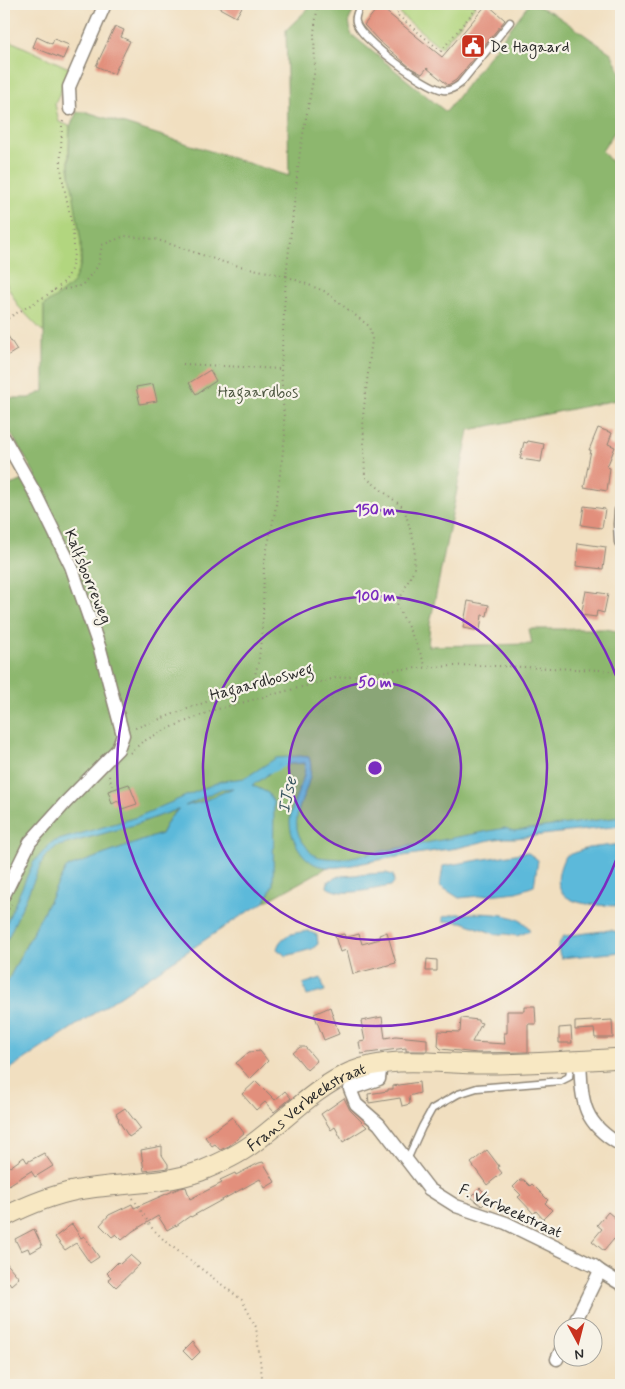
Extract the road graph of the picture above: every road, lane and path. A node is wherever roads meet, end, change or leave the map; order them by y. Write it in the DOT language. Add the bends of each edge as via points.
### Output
graph roads {
  1 [pos="105,4"];
  2 [pos="318,4"];
  3 [pos="361,4"];
  4 [pos="403,4"];
  5 [pos="480,4"];
  6 [pos="510,22"];
  7 [pos="70,108"];
  8 [pos="286,276"];
  9 [pos="54,290"];
  10 [pos="4,321"];
  11 [pos="183,364"];
  12 [pos="281,369"];
  13 [pos="4,438"];
  14 [pos="621,511"];
  15 [pos="621,542"];
  16 [pos="426,667"];
  17 [pos="621,672"];
  18 [pos="123,735"];
  19 [pos="127,756"];
  20 [pos="108,773"];
  21 [pos="112,786"];
  22 [pos="9,896"];
  23 [pos="4,918"];
  24 [pos="621,1058"];
  25 [pos="575,1061"];
  26 [pos="381,1064"];
  27 [pos="621,1145"];
  28 [pos="407,1160"];
  29 [pos="127,1184"];
  30 [pos="4,1217"];
  31 [pos="600,1271"];
  32 [pos="621,1284"];
  33 [pos="578,1316"];
  34 [pos="263,1385"];
  1 -- 7 [label="street" via="69,87"];
  2 -- 8 [label="path, Hagaardbosweg" via="314,32 315,69 300,151"];
  3 -- 6 [label="lane" via="355,17 361,32 423,82 441,90 450,90 460,84"];
  4 -- 5 [label="path" via="396,14 441,51"];
  7 -- 9 [label="path" via="62,124 61,167 74,242 73,263 66,279"];
  8 -- 9 [label="path" via="226,263 156,239 125,236 102,246 98,266 82,285"];
  8 -- 12 [label="path, Hagaardbosweg"];
  8 -- 16 [label="path" via="324,291 369,326 372,339 363,416 365,477 404,508 415,546 414,569 397,605"];
  9 -- 10 [label="path"];
  11 -- 12 [label="path"];
  12 -- 18 [label="path, Hagaardbosweg" via="285,436 275,512 264,562 260,659 254,679 241,689 137,726"];
  13 -- 18 [label="street, Kalfsborreweg" via="70,566 100,649"];
  14 -- 15 [label="street"];
  16 -- 17 [label="path, Hagaardbosweg" via="470,665"];
  16 -- 19 [label="path, Hagaardbosweg" via="336,678 214,710 142,742"];
  18 -- 22 [label="street" via="118,749 30,842"];
  20 -- 21 [label="path"];
  22 -- 23 [label="path"];
  24 -- 25 [label="main road, Frans Verbeekstraat"];
  25 -- 26 [label="main road, Frans Verbeekstraat" via="479,1064 413,1061"];
  25 -- 27 [label="street" via="588,1116 599,1131"];
  25 -- 28 [label="lane" via="569,1077 561,1081 477,1088 441,1104 432,1110"];
  26 -- 28 [label="street, F. Verbeekstraat" via="379,1079 350,1090 356,1104 379,1124"];
  26 -- 29 [label="main road, Frans Verbeekstraat" via="352,1072 316,1091 250,1146 226,1160 180,1177"];
  28 -- 31 [label="street, F. Verbeekstraat" via="429,1189 456,1206 506,1223"];
  29 -- 30 [label="main road, Frans Verbeekstraat" via="58,1195"];
  29 -- 34 [label="path" via="152,1228 242,1300 256,1327"];
  31 -- 32 [label="street, F. Verbeekstraat"];
  31 -- 33 [label="street"];
}
